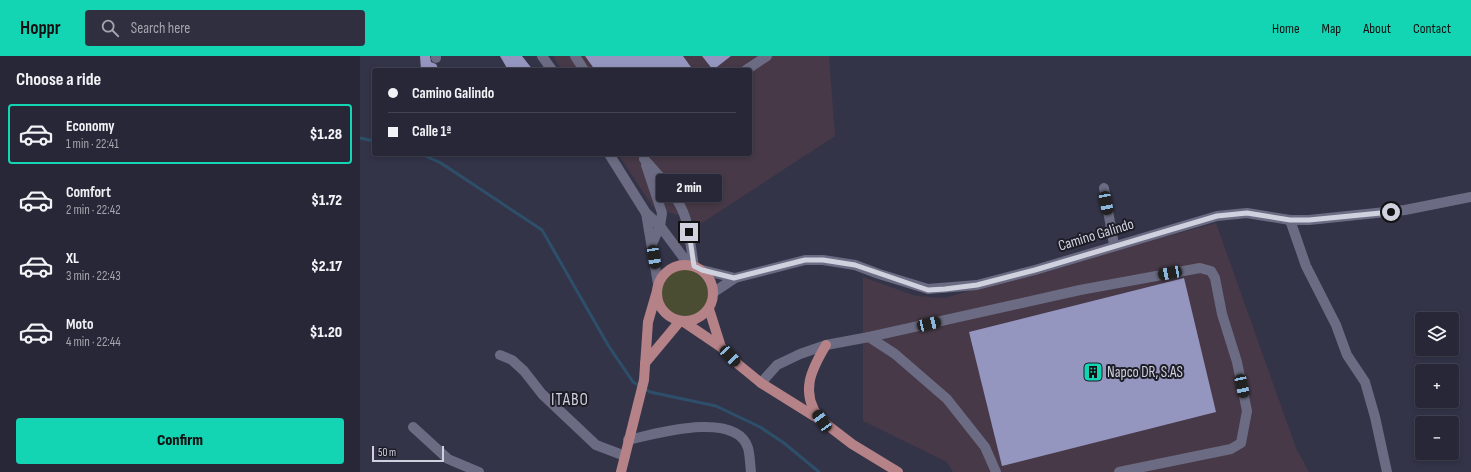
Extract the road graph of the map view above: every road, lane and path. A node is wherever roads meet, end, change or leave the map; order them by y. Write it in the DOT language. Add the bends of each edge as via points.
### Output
graph roads {
  1 [pos="542,56"];
  2 [pos="575,56"];
  3 [pos="767,56"];
  4 [pos="551,68"];
  5 [pos="583,68"];
  6 [pos="749,68"];
  7 [pos="610,156"];
  8 [pos="642,157"];
  9 [pos="1104,188"];
  10 [pos="1471,196"];
  11 [pos="646,213"];
  12 [pos="1290,220"];
  13 [pos="660,226"];
  14 [pos="652,244"];
  15 [pos="1114,245"];
  16 [pos="695,267"];
  17 [pos="734,278"];
  18 [pos="657,287"];
  19 [pos="714,292"];
  20 [pos="709,309"];
  21 [pos="682,322"];
  22 [pos="869,337"];
  23 [pos="826,345"];
  24 [pos="721,347"];
  25 [pos="500,355"];
  26 [pos="645,363"];
  27 [pos="761,383"];
  28 [pos="822,421"];
  29 [pos="413,427"];
  30 [pos="628,440"];
  31 [pos="625,456"];
  32 [pos="479,472"];
  33 [pos="621,472"];
  34 [pos="750,472"];
  35 [pos="898,472"];
  36 [pos="996,472"];
  37 [pos="1119,472"];
  38 [pos="1387,472"];
  1 -- 4 [label="street"];
  2 -- 5 [label="street"];
  3 -- 6 [label="street"];
  7 -- 11 [label="street"];
  8 -- 13 [label="street" via="661,208"];
  8 -- 16 [label="street" via="663,180 681,207 689,232"];
  9 -- 15 [label="street"];
  10 -- 12 [label="street, Camino Galindo" via="1405,210"];
  11 -- 13 [label="street"];
  11 -- 14 [label="street"];
  12 -- 15 [label="street, Camino Galindo" via="1247,213 1217,216"];
  12 -- 38 [label="street" via="1306,266 1336,325 1347,355 1365,382"];
  13 -- 14 [label="street"];
  13 -- 16 [label="street"];
  14 -- 18 [label="street"];
  15 -- 17 [label="street, Camino Galindo" via="1035,270 977,285 945,289 928,290 855,265 823,260 805,260"];
  16 -- 17 [label="street, Camino Galindo"];
  16 -- 18 [label="main road" via="674,267 667,271"];
  16 -- 19 [label="main road" via="711,281"];
  17 -- 19 [label="street, Camino Galindo"];
  18 -- 21 [label="main road" via="662,311 670,318"];
  18 -- 26 [label="main road" via="648,322"];
  19 -- 20 [label="main road"];
  20 -- 21 [label="main road" via="694,320"];
  20 -- 24 [label="main road"];
  21 -- 24 [label="main road"];
  21 -- 26 [label="main road"];
  22 -- 23 [label="street"];
  22 -- 36 [label="street" via="895,354 947,399 985,447"];
  22 -- 37 [label="street" via="1080,290 1200,268 1211,270 1237,362 1247,411 1241,443 1231,449"];
  23 -- 27 [label="street" via="777,366"];
  23 -- 28 [label="main road" via="810,376 809,392 812,407"];
  24 -- 27 [label="main road"];
  25 -- 31 [label="street" via="512,360 524,371 542,394 596,445"];
  26 -- 30 [label="main road" via="639,406"];
  27 -- 28 [label="main road"];
  28 -- 35 [label="main road" via="852,444"];
  29 -- 32 [label="street" via="448,459"];
  30 -- 31 [label="main road"];
  30 -- 34 [label="street" via="685,428 707,426 724,429 738,435 747,446"];
  31 -- 33 [label="main road"];
}
